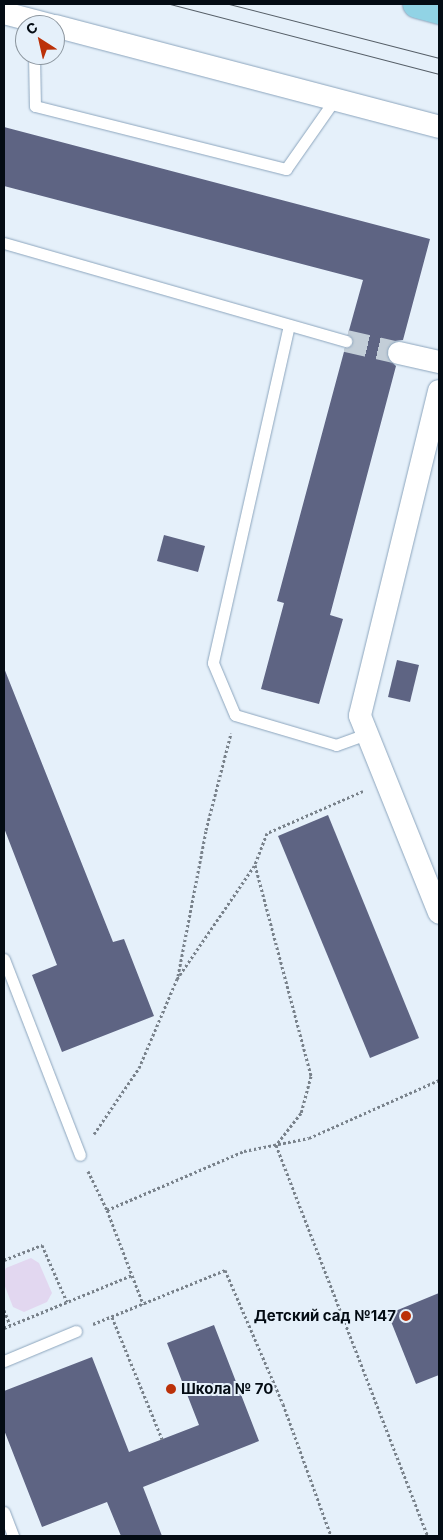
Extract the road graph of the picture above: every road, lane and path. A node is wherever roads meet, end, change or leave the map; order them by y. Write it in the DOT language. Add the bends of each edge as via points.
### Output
graph roads {
  1 [pos="417,4"];
  2 [pos="439,10"];
  3 [pos="65,29"];
  4 [pos="34,65"];
  5 [pos="335,99"];
  6 [pos="439,127"];
  7 [pos="4,243"];
  8 [pos="289,325"];
  9 [pos="346,341"];
  10 [pos="399,353"];
  11 [pos="439,362"];
  12 [pos="439,391"];
  13 [pos="235,716"];
  14 [pos="367,734"];
  15 [pos="385,780"];
  16 [pos="255,865"];
  17 [pos="439,913"];
  18 [pos="4,960"];
  19 [pos="177,979"];
  20 [pos="439,1080"];
  21 [pos="276,1145"];
  22 [pos="80,1155"];
  23 [pos="107,1210"];
  24 [pos="4,1260"];
  25 [pos="132,1275"];
  26 [pos="66,1302"];
  27 [pos="143,1304"];
  28 [pos="4,1310"];
  29 [pos="112,1317"];
  30 [pos="10,1325"];
  31 [pos="4,1328"];
  32 [pos="76,1331"];
  33 [pos="4,1361"];
  34 [pos="162,1439"];
  35 [pos="4,1512"];
  36 [pos="13,1536"];
  37 [pos="331,1536"];
  38 [pos="428,1536"];
  1 -- 2 [label="main road"];
  3 -- 5 [label="street"];
  4 -- 5 [label="lane" via="35,106 286,169"];
  5 -- 6 [label="street"];
  7 -- 8 [label="lane"];
  8 -- 9 [label="lane"];
  8 -- 13 [label="lane" via="213,663"];
  10 -- 11 [label="street"];
  12 -- 14 [label="street" via="360,716"];
  13 -- 14 [label="lane" via="336,745"];
  13 -- 19 [label="path" via="206,830"];
  14 -- 15 [label="street"];
  15 -- 16 [label="path" via="267,833"];
  15 -- 17 [label="street"];
  16 -- 19 [label="path"];
  16 -- 21 [label="path" via="312,1076 301,1113"];
  18 -- 22 [label="lane"];
  19 -- 22 [label="path" via="139,1068"];
  20 -- 21 [label="path" via="309,1138"];
  21 -- 23 [label="path" via="244,1151"];
  21 -- 38 [label="path"];
  22 -- 23 [label="path"];
  23 -- 25 [label="path"];
  24 -- 26 [label="path" via="42,1245"];
  25 -- 26 [label="path"];
  25 -- 27 [label="path"];
  26 -- 30 [label="path"];
  27 -- 29 [label="path"];
  27 -- 37 [label="path" via="226,1270 283,1404"];
  28 -- 30 [label="path"];
  29 -- 32 [label="path"];
  29 -- 34 [label="path"];
  30 -- 31 [label="path"];
  32 -- 33 [label="lane"];
  35 -- 36 [label="lane"];
}
